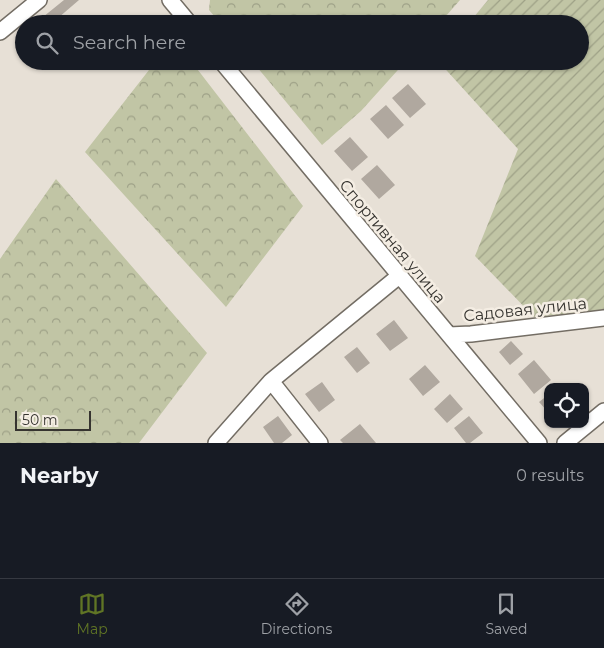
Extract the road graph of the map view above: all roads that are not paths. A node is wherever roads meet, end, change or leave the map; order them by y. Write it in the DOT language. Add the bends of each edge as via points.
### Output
graph roads {
  1 [pos="39,0"];
  2 [pos="170,0"];
  3 [pos="21,15"];
  4 [pos="182,15"];
  5 [pos="15,20"];
  6 [pos="0,32"];
  7 [pos="228,70"];
  8 [pos="399,276"];
  9 [pos="604,318"];
  10 [pos="449,335"];
  11 [pos="271,381"];
  12 [pos="604,411"];
  13 [pos="216,443"];
  14 [pos="320,443"];
  15 [pos="539,443"];
  16 [pos="565,443"];
  1 -- 3 [label="street"];
  2 -- 4 [label="street"];
  5 -- 6 [label="street"];
  7 -- 8 [label="street, Спортивная улица"];
  8 -- 10 [label="street, Спортивная улица"];
  8 -- 11 [label="street"];
  9 -- 10 [label="street, Садовая улица"];
  10 -- 15 [label="street, Спортивная улица"];
  11 -- 13 [label="street"];
  11 -- 14 [label="street"];
  12 -- 16 [label="street"];
}
